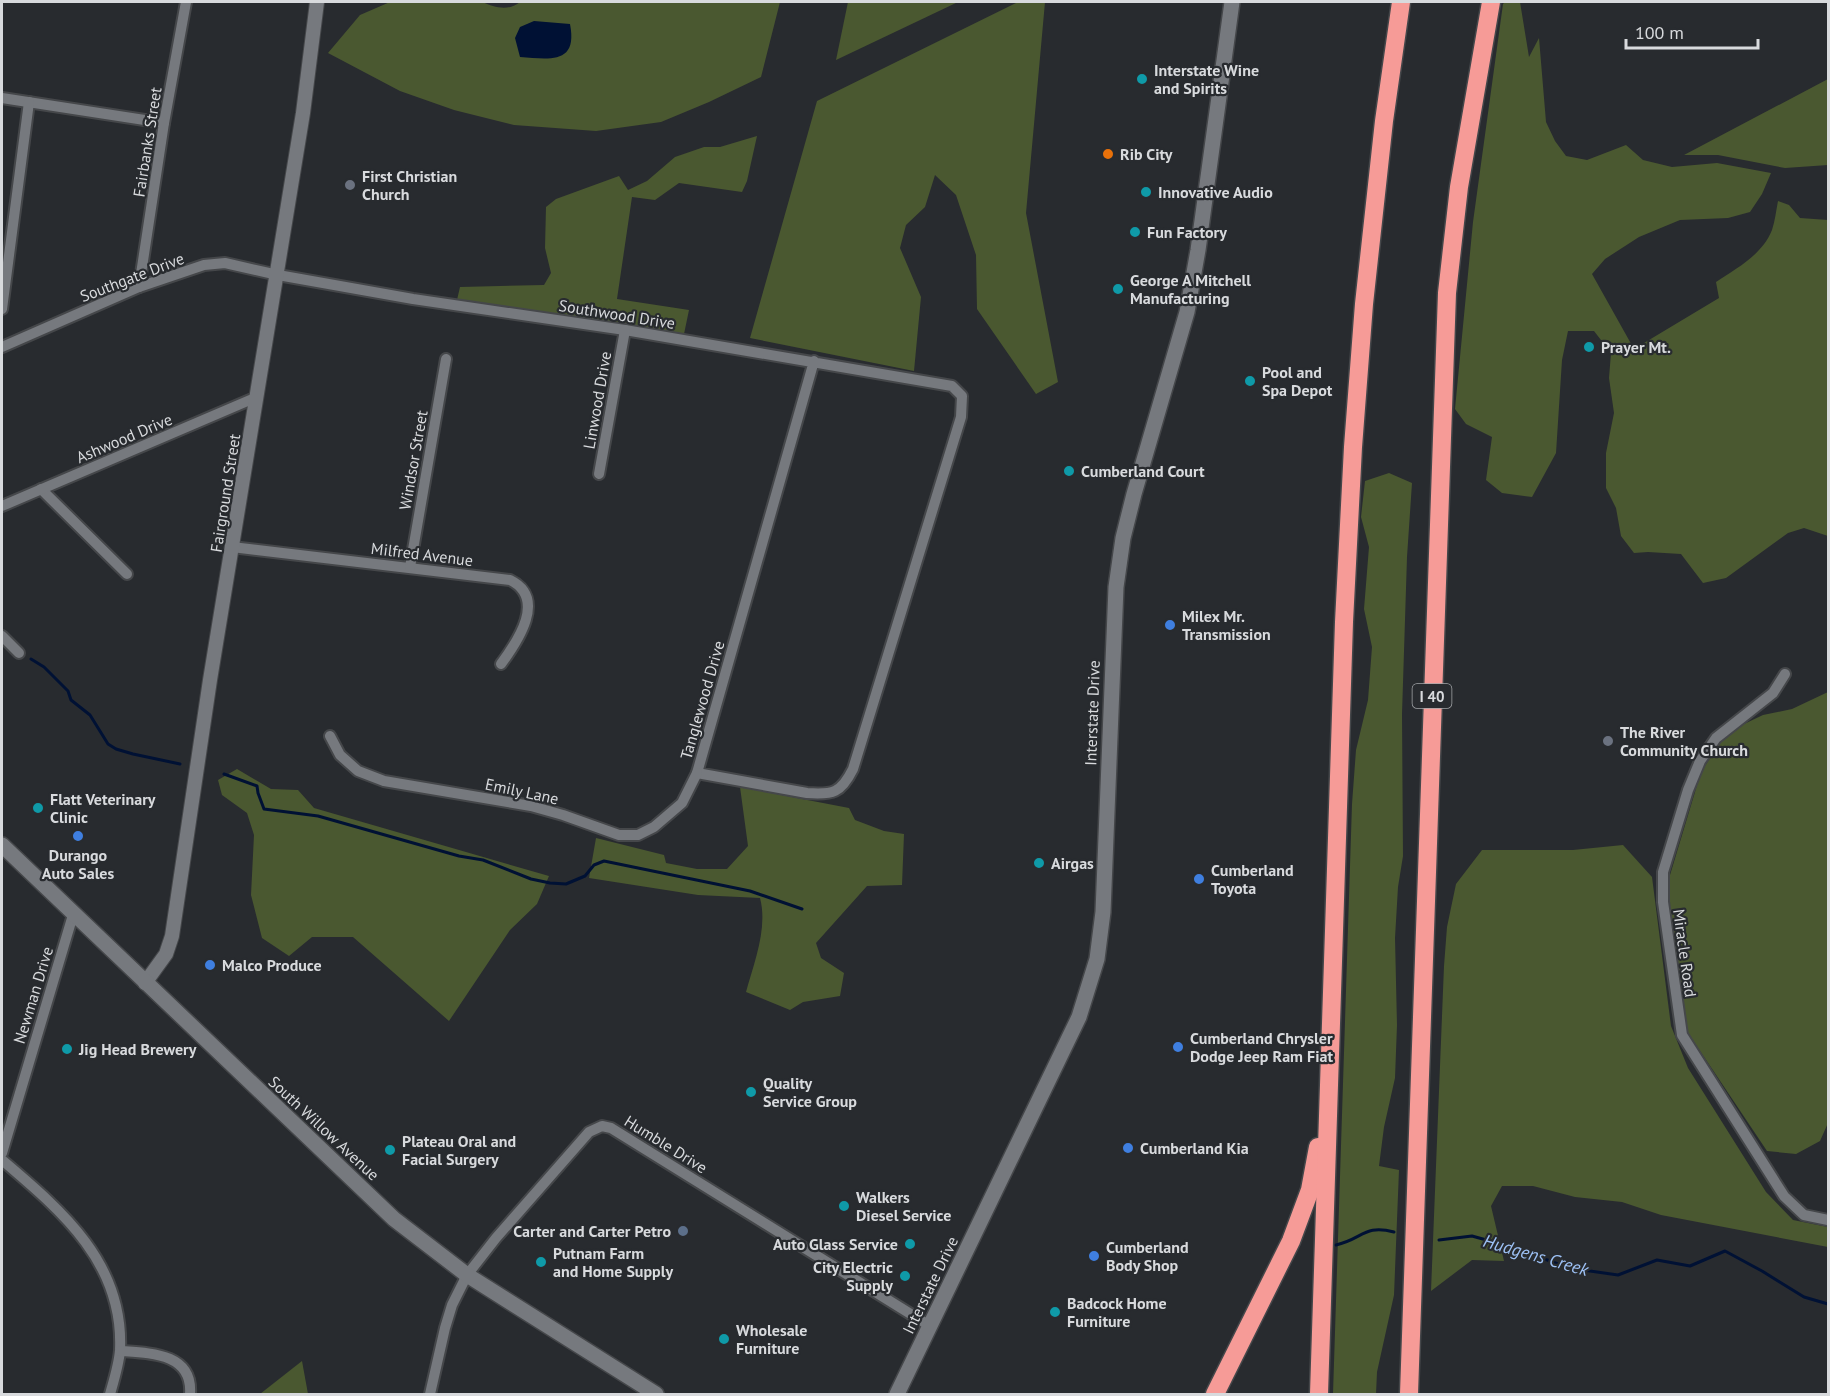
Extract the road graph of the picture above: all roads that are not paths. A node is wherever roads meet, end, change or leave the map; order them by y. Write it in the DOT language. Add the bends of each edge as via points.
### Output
graph roads {
  1 [pos="186,2"];
  2 [pos="317,2"];
  3 [pos="1232,2"];
  4 [pos="1401,2"];
  5 [pos="1491,2"];
  6 [pos="2,98"];
  7 [pos="28,102"];
  8 [pos="164,123"];
  9 [pos="278,275"];
  10 [pos="139,287"];
  11 [pos="2,309"];
  12 [pos="625,330"];
  13 [pos="2,346"];
  14 [pos="446,359"];
  15 [pos="814,361"];
  16 [pos="952,386"];
  17 [pos="257,397"];
  18 [pos="599,474"];
  19 [pos="41,489"];
  20 [pos="2,506"];
  21 [pos="232,547"];
  22 [pos="410,567"];
  23 [pos="128,574"];
  24 [pos="2,636"];
  25 [pos="19,652"];
  26 [pos="501,664"];
  27 [pos="1785,674"];
  28 [pos="330,736"];
  29 [pos="697,772"];
  30 [pos="2,845"];
  31 [pos="73,915"];
  32 [pos="145,983"];
  33 [pos="1329,1092"];
  34 [pos="2,1153"];
  35 [pos="2,1160"];
  36 [pos="1828,1220"];
  37 [pos="467,1275"];
  38 [pos="930,1326"];
  39 [pos="120,1351"];
  40 [pos="110,1395"];
  41 [pos="190,1395"];
  42 [pos="430,1395"];
  43 [pos="656,1395"];
  44 [pos="897,1395"];
  45 [pos="1215,1395"];
  46 [pos="1319,1395"];
  47 [pos="1408,1395"];
  1 -- 8 [label="street, Fairbanks Street"];
  2 -- 9 [label="street, Fairground Street"];
  3 -- 38 [label="main road, Interstate Drive" via="1186,312 1134,494 1116,587 1103,912 1097,959 1079,1017"];
  4 -- 33 [label="highway" via="1366,281 1353,447"];
  5 -- 47 [label="highway, I 40" via="1459,187 1447,293"];
  6 -- 7 [label="street"];
  7 -- 8 [label="street"];
  7 -- 11 [label="street"];
  8 -- 10 [label="street, Fairbanks Street"];
  9 -- 10 [label="street, Southgate Drive" via="225,263 204,265"];
  9 -- 12 [label="street, Southwood Drive"];
  9 -- 17 [label="street, Fairground Street"];
  10 -- 13 [label="street, Southgate Drive"];
  12 -- 15 [label="street, Southwood Drive"];
  12 -- 18 [label="street, Linwood Drive"];
  14 -- 22 [label="street, Windsor Street"];
  15 -- 16 [label="street, Southwood Drive"];
  15 -- 29 [label="street, Tanglewood Drive"];
  16 -- 29 [label="street, Tanglewood Drive" via="962,396 961,417 847,780 838,791 807,794"];
  17 -- 19 [label="street, Ashwood Drive"];
  17 -- 21 [label="street, Fairground Street"];
  19 -- 20 [label="street, Ashwood Drive"];
  19 -- 23 [label="street"];
  21 -- 22 [label="street, Milfred Avenue"];
  21 -- 32 [label="street, Fairground Street" via="172,936 166,954"];
  22 -- 26 [label="street, Milfred Avenue" via="510,580 521,586 527,596 527,618 516,644"];
  24 -- 25 [label="street"];
  27 -- 36 [label="street, Miracle Road" via="1773,693 1716,738 1700,762 1663,872 1663,902 1682,1035 1784,1196 1804,1215"];
  28 -- 29 [label="street, Emily Lane" via="340,755 358,771 384,781 531,806 619,835 638,835 654,828 682,803"];
  30 -- 31 [label="main road, South Willow Avenue"];
  31 -- 32 [label="main road, South Willow Avenue"];
  31 -- 34 [label="street, Newman Drive"];
  32 -- 37 [label="main road, South Willow Avenue" via="394,1219"];
  33 -- 45 [label="highway" via="1310,1191 1291,1241"];
  33 -- 46 [label="highway"];
  35 -- 39 [label="street" via="89,1245 109,1280 118,1312"];
  37 -- 38 [label="street, Humble Drive" via="589,1132 602,1126"];
  37 -- 42 [label="street, Humble Drive" via="452,1305"];
  37 -- 43 [label="main road, South Willow Avenue"];
  38 -- 44 [label="main road, Interstate Drive"];
  39 -- 40 [label="street"];
  39 -- 41 [label="street" via="154,1353 170,1359 183,1368"];
}
